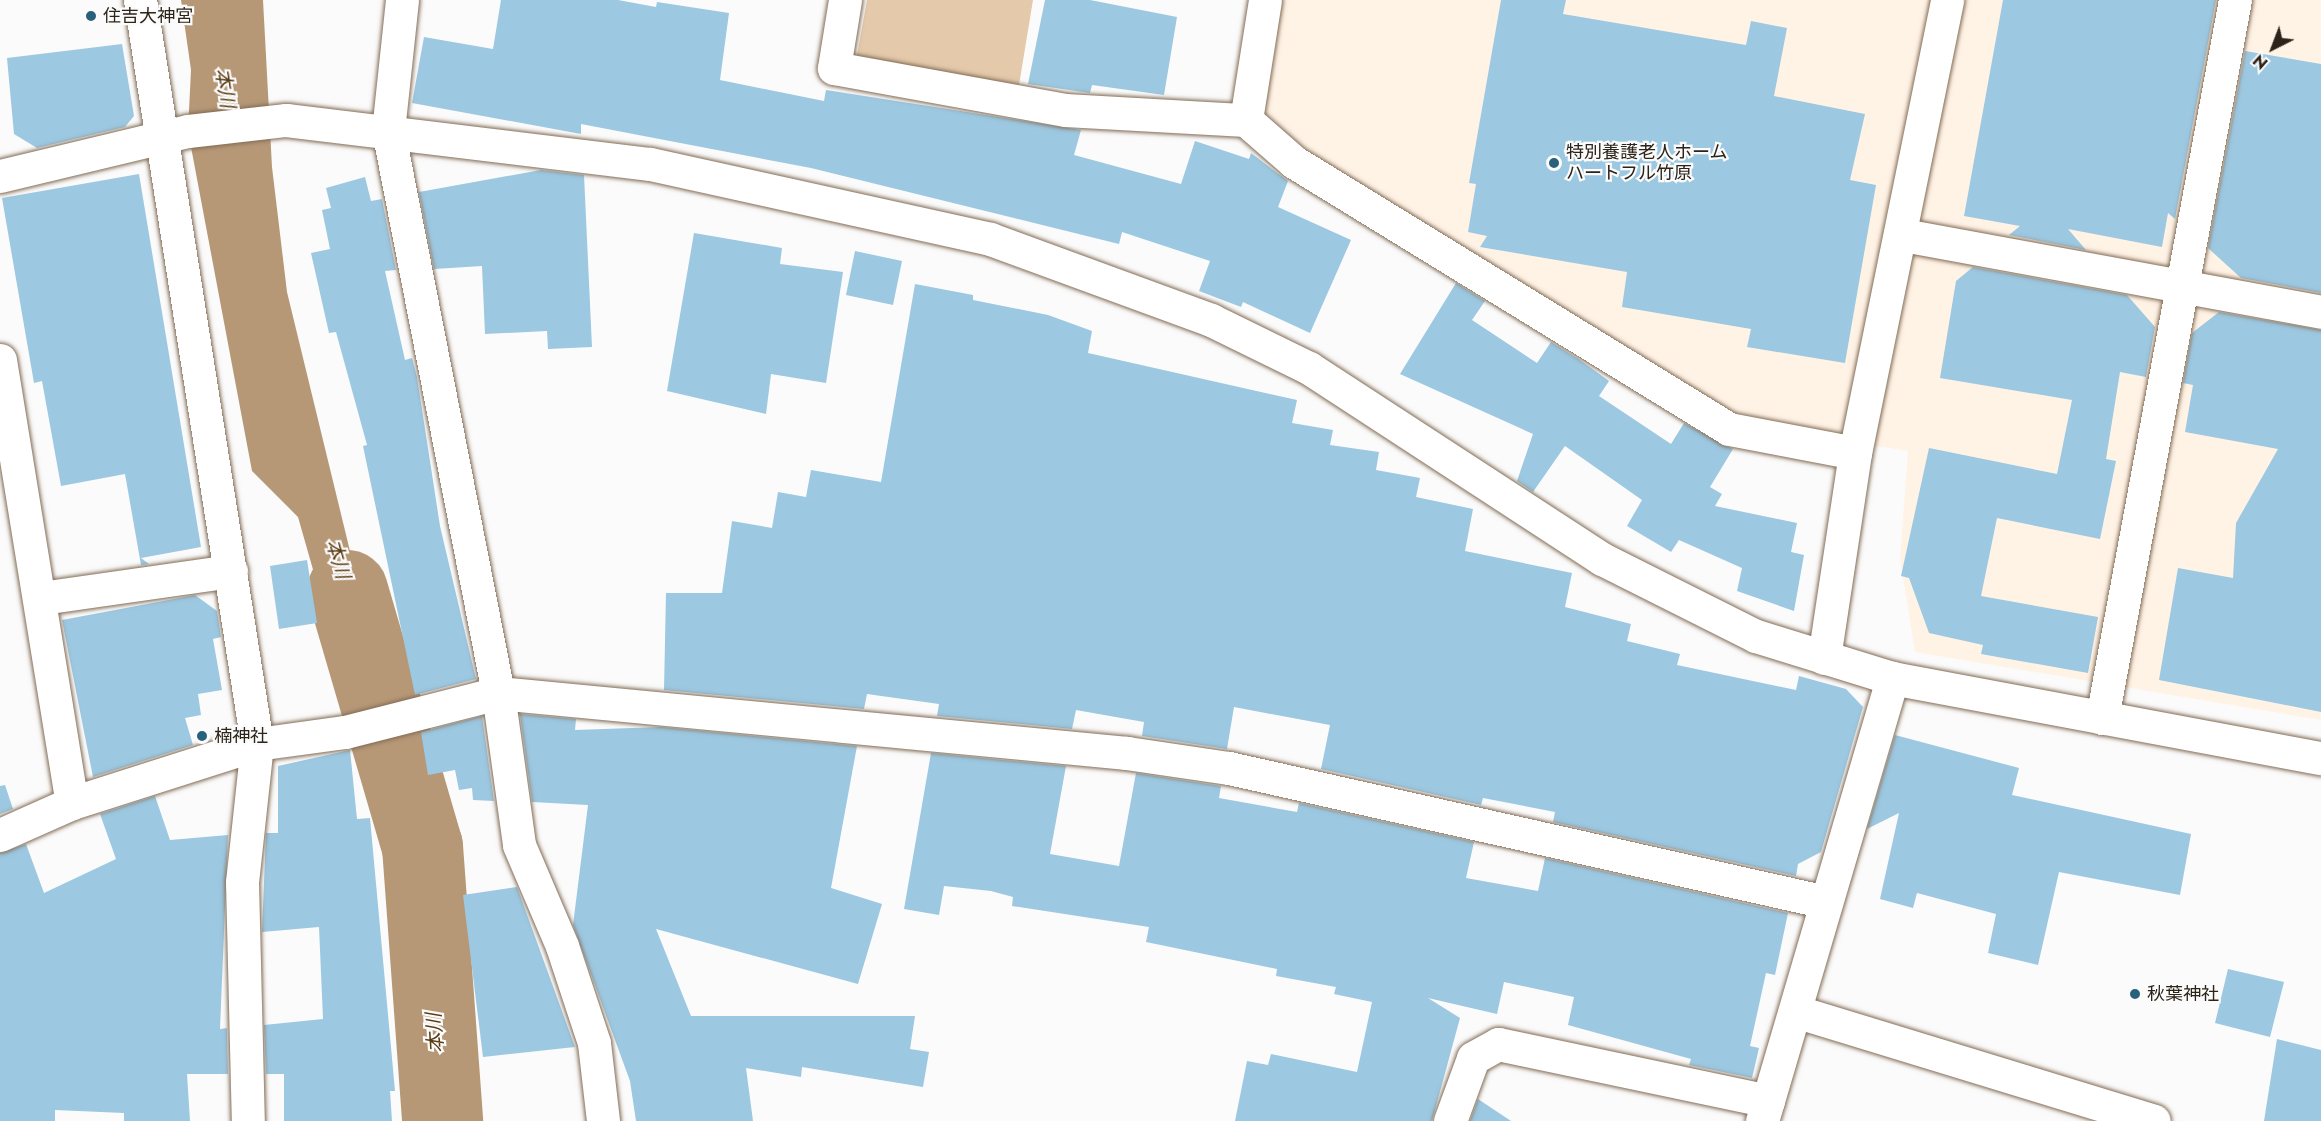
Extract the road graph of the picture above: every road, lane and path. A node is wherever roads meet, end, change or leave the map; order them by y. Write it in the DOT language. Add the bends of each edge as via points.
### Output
graph roads {
  1 [pos="140,0"];
  2 [pos="402,0"];
  3 [pos="845,0"];
  4 [pos="1265,0"];
  5 [pos="1947,0"];
  6 [pos="2235,0"];
  7 [pos="1246,120"];
  8 [pos="388,130"];
  9 [pos="177,135"];
  10 [pos="2,167"];
  11 [pos="1902,235"];
  12 [pos="2182,288"];
  13 [pos="2321,312"];
  14 [pos="0,360"];
  15 [pos="1855,453"];
  16 [pos="231,572"];
  17 [pos="41,598"];
  18 [pos="1824,658"];
  19 [pos="1892,678"];
  20 [pos="498,693"];
  21 [pos="2102,718"];
  22 [pos="257,744"];
  23 [pos="2321,758"];
  24 [pos="72,803"];
  25 [pos="0,835"];
  26 [pos="1826,902"];
  27 [pos="1795,1011"];
  28 [pos="1766,1111"];
  29 [pos="248,1121"];
  30 [pos="603,1121"];
  31 [pos="1450,1121"];
  32 [pos="2154,1121"];
  1 -- 9 [label="street"];
  2 -- 8 [label="street"];
  3 -- 7 [label="street" via="834,68 1065,110"];
  4 -- 7 [label="street"];
  5 -- 11 [label="street"];
  6 -- 12 [label="street"];
  7 -- 15 [label="street" via="1294,162 1729,429"];
  8 -- 9 [label="street" via="286,120"];
  8 -- 18 [label="street" via="650,164 820,198 990,239 1138,291 1310,368 1602,559 1756,636"];
  8 -- 20 [label="street"];
  9 -- 10 [label="street"];
  9 -- 16 [label="street"];
  11 -- 12 [label="street"];
  11 -- 15 [label="street"];
  12 -- 13 [label="street"];
  12 -- 21 [label="street"];
  14 -- 17 [label="street"];
  15 -- 18 [label="street"];
  16 -- 17 [label="street"];
  16 -- 22 [label="street"];
  17 -- 24 [label="street"];
  18 -- 19 [label="street"];
  19 -- 21 [label="street"];
  19 -- 26 [label="street"];
  20 -- 22 [label="street" via="345,732"];
  20 -- 26 [label="street" via="1218,766"];
  20 -- 30 [label="street" via="519,845 562,946 594,1042"];
  21 -- 23 [label="street"];
  22 -- 24 [label="street"];
  22 -- 29 [label="street" via="242,882"];
  24 -- 25 [label="street"];
  26 -- 27 [label="street"];
  27 -- 28 [label="street"];
  27 -- 32 [label="street"];
  28 -- 31 [label="street" via="1498,1044 1473,1058"];
}
